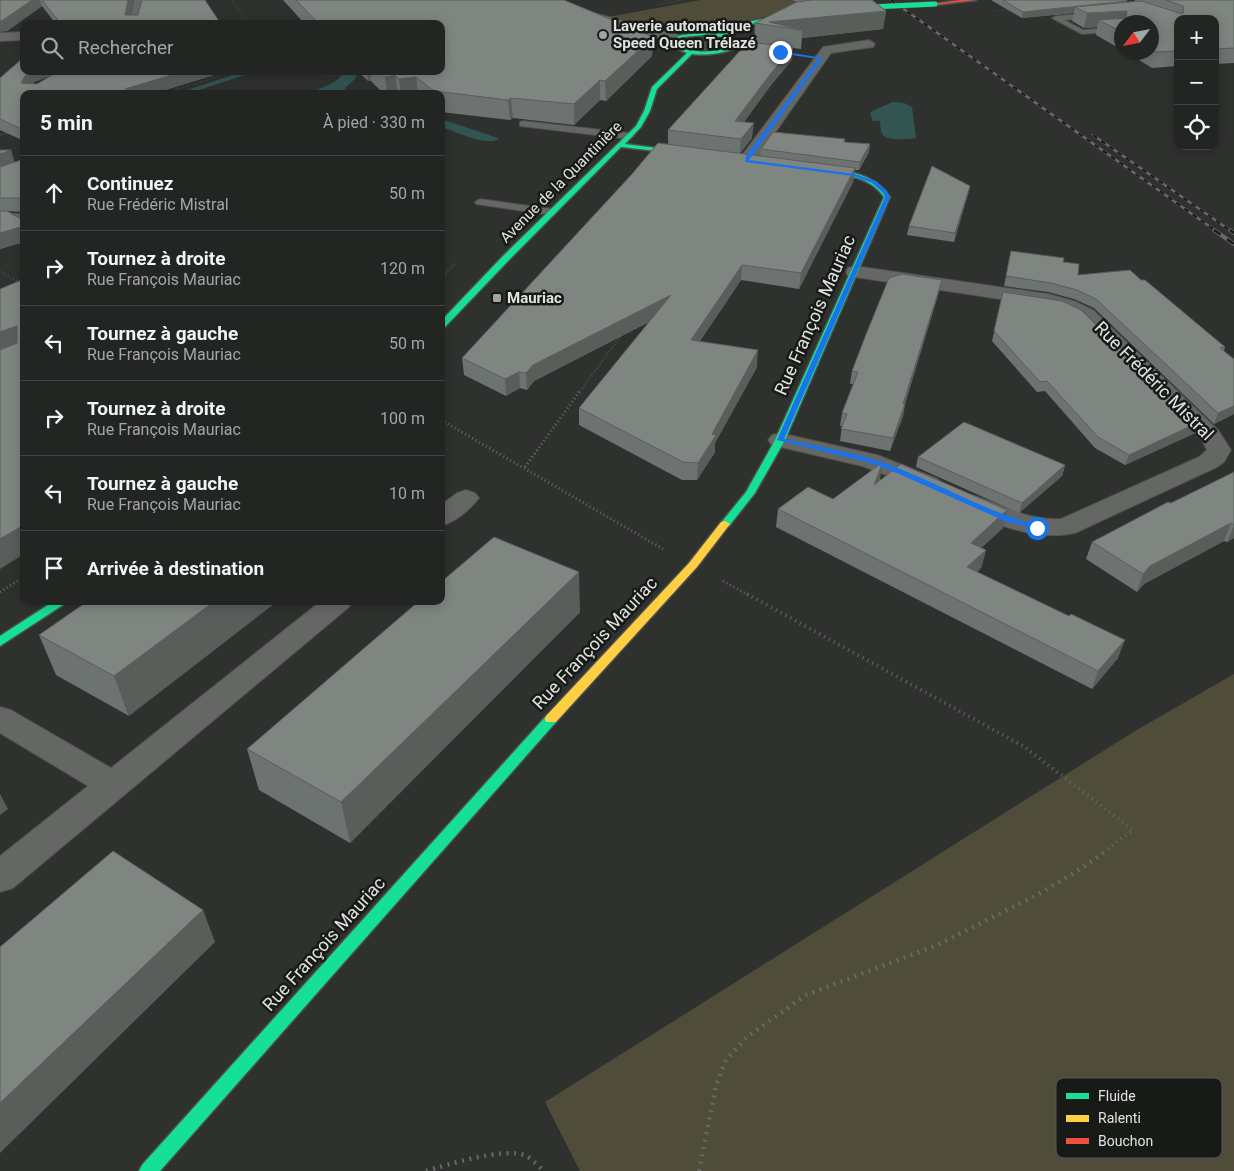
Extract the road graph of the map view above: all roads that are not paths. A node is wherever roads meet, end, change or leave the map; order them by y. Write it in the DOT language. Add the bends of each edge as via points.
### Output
graph roads {
  1 [pos="140,0"];
  2 [pos="550,0"];
  3 [pos="974,0"];
  4 [pos="867,7"];
  5 [pos="810,12"];
  6 [pos="1102,14"];
  7 [pos="135,20"];
  8 [pos="1114,30"];
  9 [pos="718,35"];
  10 [pos="0,36"];
  11 [pos="20,36"];
  12 [pos="675,38"];
  13 [pos="869,44"];
  14 [pos="735,48"];
  15 [pos="751,49"];
  16 [pos="691,52"];
  17 [pos="804,56"];
  18 [pos="821,58"];
  19 [pos="523,124"];
  20 [pos="629,136"];
  21 [pos="620,145"];
  22 [pos="699,155"];
  23 [pos="747,161"];
  24 [pos="804,168"];
  25 [pos="480,202"];
  26 [pos="552,212"];
  27 [pos="0,218"];
  28 [pos="20,219"];
  29 [pos="856,272"];
  30 [pos="445,322"];
  31 [pos="780,440"];
  32 [pos="466,498"];
  33 [pos="445,515"];
  34 [pos="57,605"];
  35 [pos="334,605"];
  36 [pos="0,642"];
  37 [pos="0,718"];
  38 [pos="113,785"];
  39 [pos="0,878"];
  40 [pos="148,1171"];
  1 -- 7 [label="street"];
  2 -- 12 [label="street" via="582,13"];
  3 -- 4 [label="street, bridge"];
  5 -- 9 [label="street" via="754,22"];
  6 -- 8 [label="lane" via="1056,18 1082,32"];
  9 -- 12 [label="street" via="695,34"];
  9 -- 14 [label="street" via="735,40"];
  10 -- 11 [label="street"];
  12 -- 16 [label="street" via="670,42 671,46"];
  13 -- 18 [label="street" via="827,50"];
  14 -- 15 [label="street"];
  14 -- 16 [label="street" via="715,53"];
  16 -- 20 [label="street, Avenue de la Quantinière" via="654,88 647,111"];
  17 -- 18 [label="street"];
  18 -- 23 [label="street"];
  19 -- 20 [label="lane"];
  20 -- 21 [label="street, Avenue de la Quantinière"];
  21 -- 22 [label="street"];
  21 -- 26 [label="street, Avenue de la Quantinière"];
  24 -- 29 [label="street, Rue François Mauriac" via="854,175 874,182 886,192 887,197"];
  25 -- 26 [label="lane"];
  26 -- 30 [label="street, Avenue de la Quantinière"];
  27 -- 28 [label="street"];
  29 -- 31 [label="street, Rue François Mauriac"];
  29 -- 31 [label="street, Rue Frédéric Mistral" via="1048,300 1078,309 1210,436 1219,450 1216,457 1066,527 1052,528 1023,525 869,460"];
  31 -- 40 [label="street, Rue François Mauriac" via="750,493 693,565 585,680"];
  32 -- 33 [label="street"];
  34 -- 36 [label="street"];
  35 -- 38 [label="street"];
  37 -- 38 [label="street"];
  38 -- 39 [label="street"];
}
